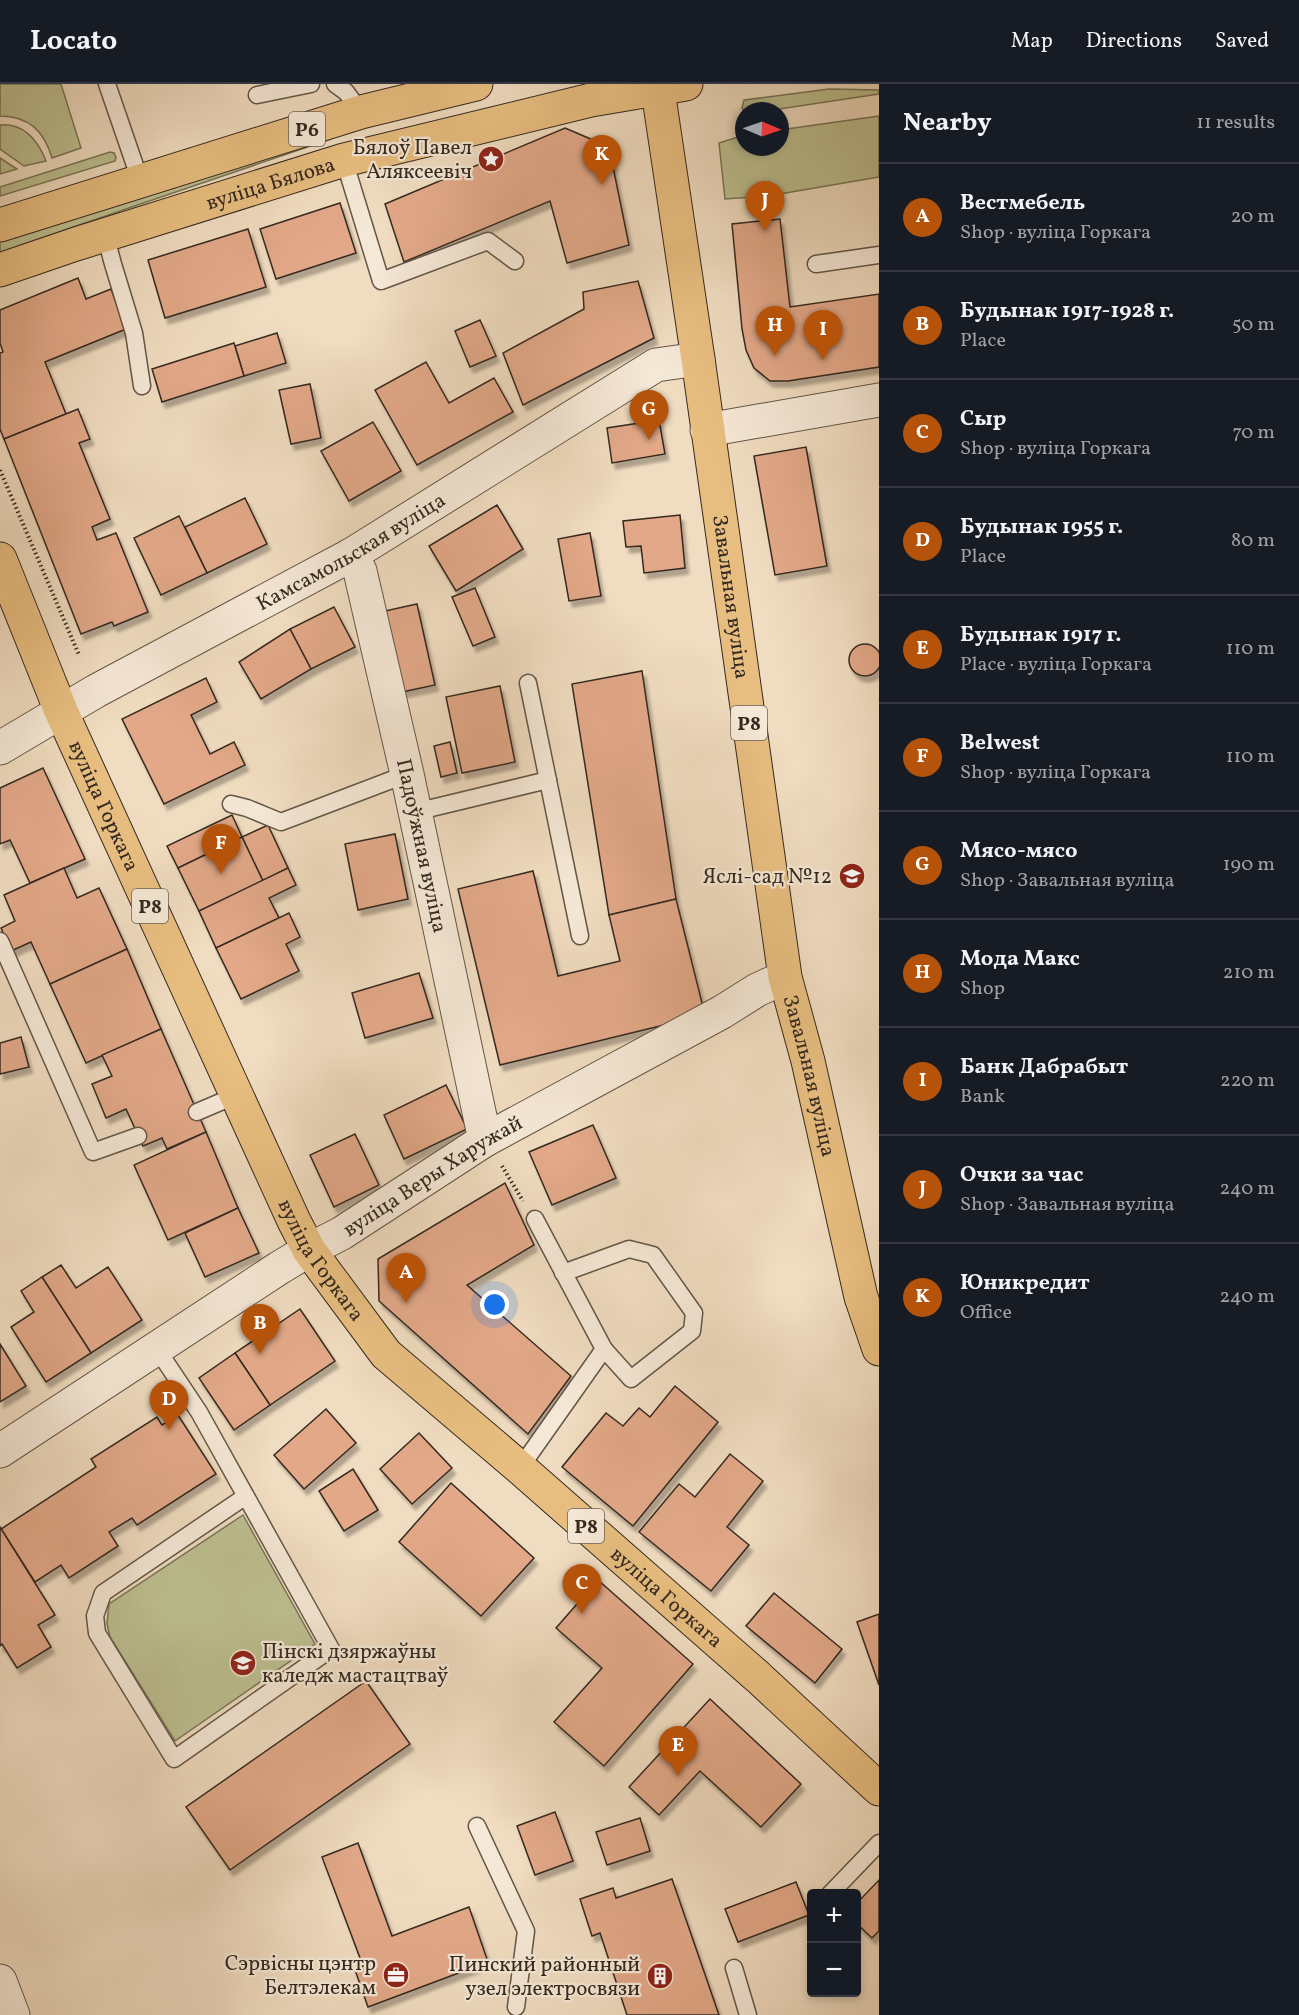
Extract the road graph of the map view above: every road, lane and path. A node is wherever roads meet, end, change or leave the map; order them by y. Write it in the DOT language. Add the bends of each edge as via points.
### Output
graph roads {
  1 [pos="107,84"];
  2 [pos="311,84"];
  3 [pos="335,84"];
  4 [pos="476,84"];
  5 [pos="667,86"];
  6 [pos="257,95"];
  7 [pos="362,112"];
  8 [pos="344,160"];
  9 [pos="140,180"];
  10 [pos="0,225"];
  11 [pos="105,234"];
  12 [pos="879,255"];
  13 [pos="515,261"];
  14 [pos="816,264"];
  15 [pos="0,270"];
  16 [pos="698,359"];
  17 [pos="142,387"];
  18 [pos="879,400"];
  19 [pos="707,430"];
  20 [pos="0,470"];
  21 [pos="351,555"];
  22 [pos="0,559"];
  23 [pos="79,655"];
  24 [pos="528,683"];
  25 [pos="61,711"];
  26 [pos="0,748"];
  27 [pos="407,774"];
  28 [pos="548,780"];
  29 [pos="231,804"];
  30 [pos="415,812"];
  31 [pos="580,936"];
  32 [pos="0,940"];
  33 [pos="785,977"];
  34 [pos="237,1095"];
  35 [pos="197,1112"];
  36 [pos="138,1136"];
  37 [pos="485,1140"];
  38 [pos="535,1219"];
  39 [pos="309,1250"];
  40 [pos="563,1273"];
  41 [pos="157,1348"];
  42 [pos="604,1349"];
  43 [pos="879,1349"];
  44 [pos="0,1451"];
  45 [pos="520,1468"];
  46 [pos="246,1496"];
  47 [pos="879,1789"];
  48 [pos="477,1826"];
  49 [pos="879,1843"];
  50 [pos="834,1889"];
  51 [pos="734,1968"];
  52 [pos="0,1982"];
  53 [pos="517,2011"];
  54 [pos="13,2015"];
  55 [pos="501,2015"];
  56 [pos="748,2015"];
  1 -- 9 [label="lane"];
  2 -- 6 [label="lane"];
  3 -- 7 [label="lane"];
  4 -- 7 [label="main road, вуліца Бялова / Р6"];
  5 -- 8 [label="main road, вуліца Бялова / Р6" via="591,100"];
  5 -- 16 [label="main road, Завальная вуліца / Р8"];
  7 -- 9 [label="main road, вуліца Бялова / Р6"];
  8 -- 11 [label="main road, вуліца Бялова / Р6"];
  8 -- 13 [label="lane" via="381,281 488,241"];
  9 -- 10 [label="main road, вуліца Бялова / Р6"];
  11 -- 15 [label="main road, вуліца Бялова / Р6"];
  11 -- 17 [label="lane" via="134,333"];
  12 -- 14 [label="lane"];
  16 -- 19 [label="main road, Завальная вуліца / Р8"];
  16 -- 21 [label="street, Камсамольская вуліца" via="656,365"];
  18 -- 19 [label="street"];
  19 -- 33 [label="main road, Завальная вуліца / Р8"];
  20 -- 23 [label="path"];
  21 -- 25 [label="street, Камсамольская вуліца"];
  21 -- 27 [label="street, Падоўжная вуліца" via="360,571"];
  22 -- 25 [label="main road, вуліца Горкага / Р8"];
  24 -- 28 [label="lane"];
  25 -- 26 [label="street, Камсамольская вуліца"];
  25 -- 34 [label="main road, вуліца Горкага / Р8"];
  27 -- 29 [label="lane" via="281,822"];
  27 -- 30 [label="street, Падоўжная вуліца"];
  28 -- 30 [label="lane"];
  28 -- 31 [label="lane"];
  30 -- 37 [label="street, Падоўжная вуліца"];
  32 -- 36 [label="lane" via="93,1152"];
  33 -- 37 [label="street, вуліца Веры Харужай"];
  33 -- 43 [label="main road, Завальная вуліца / Р8" via="861,1297"];
  34 -- 35 [label="lane"];
  34 -- 39 [label="main road, вуліца Горкага / Р8"];
  37 -- 38 [label="path"];
  37 -- 39 [label="street, вуліца Веры Харужай" via="342,1233"];
  38 -- 40 [label="lane"];
  39 -- 41 [label="street, вуліца Веры Харужай"];
  39 -- 45 [label="main road, вуліца Горкага / Р8" via="386,1354"];
  40 -- 42 [label="lane"];
  40 -- 42 [label="lane" via="629,1249 653,1255 694,1313 692,1331 631,1379"];
  41 -- 44 [label="street, вуліца Веры Харужай"];
  41 -- 46 [label="lane" via="199,1412"];
  42 -- 45 [label="lane"];
  45 -- 47 [label="main road, вуліца Горкага / Р8"];
  46 -- 46 [label="lane" via="103,1593 95,1617 97,1633 174,1759 331,1649"];
  48 -- 53 [label="lane" via="526,1931"];
  49 -- 50 [label="lane"];
  51 -- 56 [label="lane"];
  52 -- 54 [label="street"];
  53 -- 55 [label="lane"];
}
